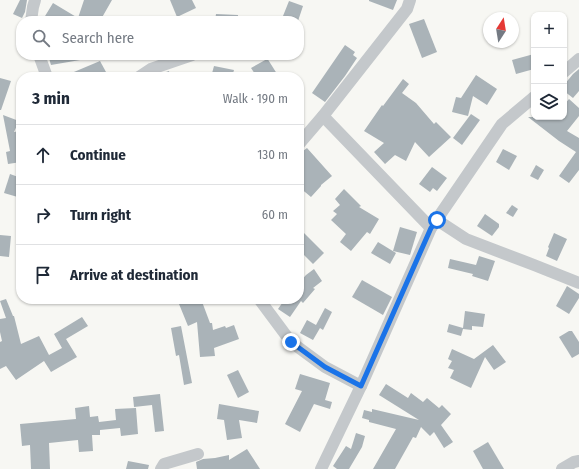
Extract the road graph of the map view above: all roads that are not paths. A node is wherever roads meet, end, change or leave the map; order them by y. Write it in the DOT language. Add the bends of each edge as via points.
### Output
graph roads {
  1 [pos="35,0"];
  2 [pos="410,0"];
  3 [pos="32,16"];
  4 [pos="579,59"];
  5 [pos="41,60"];
  6 [pos="177,60"];
  7 [pos="567,69"];
  8 [pos="46,72"];
  9 [pos="146,72"];
  10 [pos="531,100"];
  11 [pos="323,116"];
  12 [pos="304,138"];
  13 [pos="434,224"];
  14 [pos="579,283"];
  15 [pos="263,304"];
  16 [pos="361,386"];
  17 [pos="198,454"];
  18 [pos="579,461"];
  19 [pos="161,469"];
  20 [pos="321,469"];
  21 [pos="562,469"];
  1 -- 3 [label="street"];
  2 -- 11 [label="street" via="407,9"];
  4 -- 7 [label="street"];
  5 -- 8 [label="street"];
  6 -- 9 [label="street"];
  10 -- 13 [label="street" via="502,124"];
  11 -- 12 [label="street"];
  11 -- 13 [label="street"];
  13 -- 14 [label="street"];
  13 -- 16 [label="street"];
  15 -- 16 [label="street" via="291,342 325,367"];
  16 -- 20 [label="street"];
  17 -- 19 [label="street" via="164,464"];
  18 -- 21 [label="street"];
}
